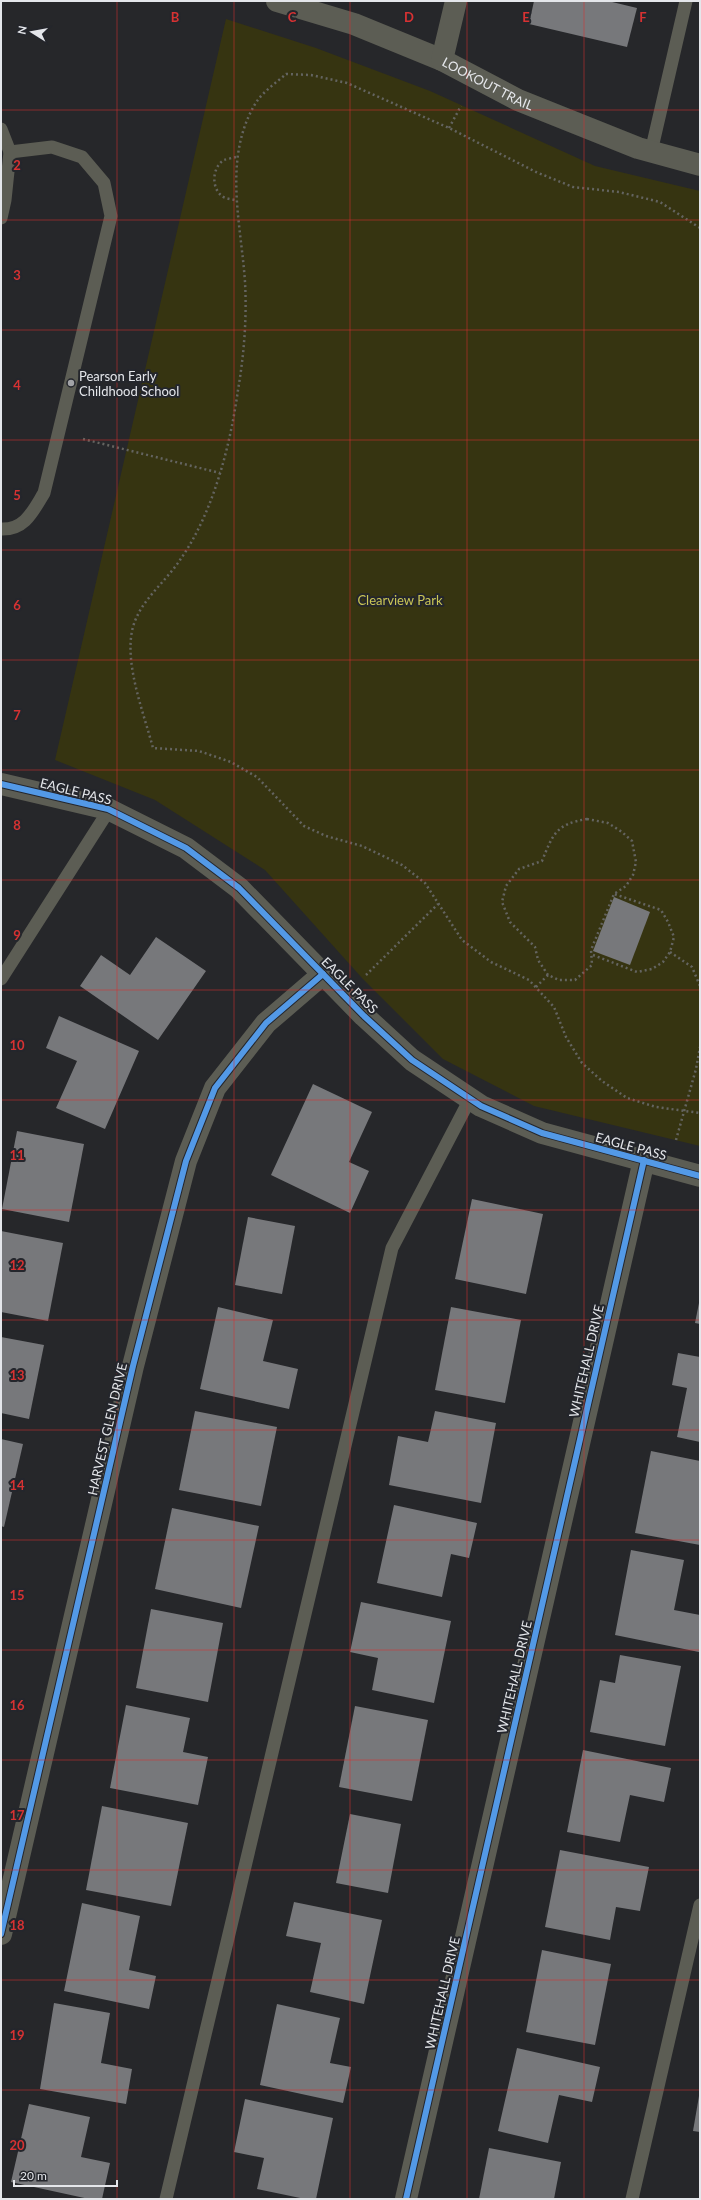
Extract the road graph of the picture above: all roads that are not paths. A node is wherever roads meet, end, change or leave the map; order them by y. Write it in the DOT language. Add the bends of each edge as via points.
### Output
graph roads {
  1 [pos="277,1"];
  2 [pos="456,1"];
  3 [pos="686,1"];
  4 [pos="442,60"];
  5 [pos="1,129"];
  6 [pos="10,152"];
  7 [pos="651,152"];
  8 [pos="700,165"];
  9 [pos="1,218"];
  10 [pos="1,529"];
  11 [pos="1,784"];
  12 [pos="109,810"];
  13 [pos="323,974"];
  14 [pos="1,979"];
  15 [pos="470,1099"];
  16 [pos="644,1160"];
  17 [pos="700,1176"];
  18 [pos="700,1905"];
  19 [pos="1,1934"];
  20 [pos="166,2199"];
  21 [pos="406,2199"];
  22 [pos="632,2199"];
  1 -- 4 [label="street, LOOKOUT TRAIL" via="354,24"];
  2 -- 4 [label="street"];
  3 -- 7 [label="lane"];
  4 -- 7 [label="street, LOOKOUT TRAIL" via="518,100"];
  5 -- 6 [label="lane"];
  6 -- 9 [label="lane" via="6,200"];
  6 -- 10 [label="lane" via="52,147 82,157 104,183 111,216 44,493 29,517 13,529"];
  7 -- 8 [label="street, LOOKOUT TRAIL"];
  11 -- 12 [label="street, EAGLE PASS"];
  12 -- 13 [label="street, EAGLE PASS" via="186,848 239,888"];
  12 -- 14 [label="lane"];
  13 -- 15 [label="street, EAGLE PASS" via="412,1060"];
  13 -- 19 [label="street, HARVEST GLEN DRIVE" via="266,1023 215,1088 186,1161 133,1366"];
  15 -- 16 [label="street, EAGLE PASS" via="542,1133"];
  15 -- 20 [label="lane" via="392,1248"];
  16 -- 17 [label="street, EAGLE PASS"];
  16 -- 21 [label="street, WHITEHALL DRIVE"];
  18 -- 22 [label="lane"];
}
